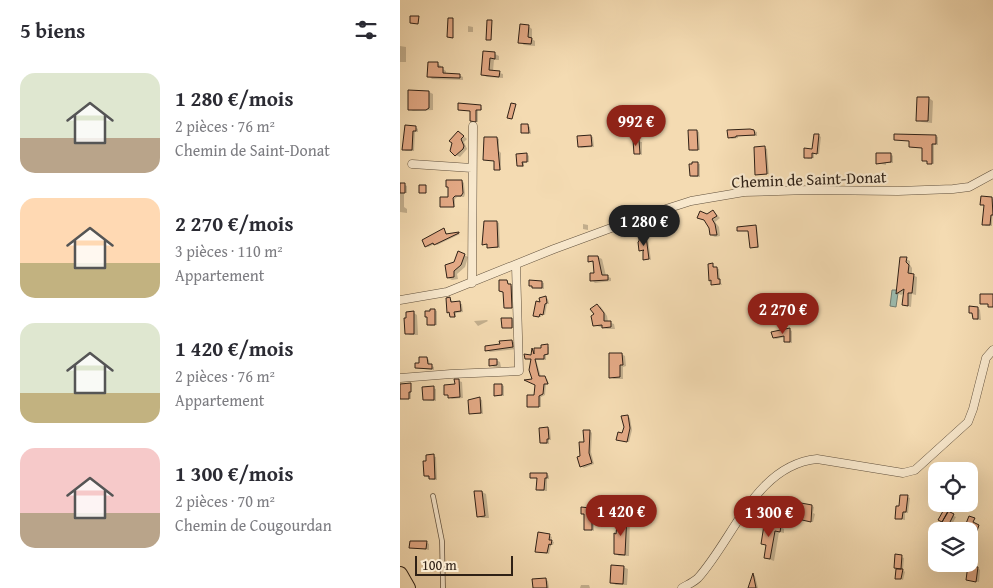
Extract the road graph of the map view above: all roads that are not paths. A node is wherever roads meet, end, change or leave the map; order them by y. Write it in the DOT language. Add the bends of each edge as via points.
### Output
graph roads {
  1 [pos="473,126"];
  2 [pos="412,164"];
  3 [pos="472,168"];
  4 [pos="993,174"];
  5 [pos="516,266"];
  6 [pos="472,282"];
  7 [pos="400,300"];
  8 [pos="993,350"];
  9 [pos="400,378"];
  10 [pos="434,496"];
  11 [pos="400,574"];
  12 [pos="408,588"];
  13 [pos="443,588"];
  14 [pos="682,588"];
  1 -- 3 [label="street"];
  2 -- 3 [label="street"];
  3 -- 6 [label="street"];
  4 -- 5 [label="street, Chemin de Saint-Donat" via="969,187 953,189 744,192 691,201 554,249"];
  5 -- 6 [label="street, Chemin de Saint-Donat"];
  5 -- 9 [label="street" via="519,371"];
  6 -- 7 [label="street, Chemin de Saint-Donat" via="447,292"];
  8 -- 14 [label="street" via="986,358 968,422 915,470 903,473 817,459 790,466 772,479 746,508 697,579"];
  10 -- 13 [label="lane" via="442,541"];
  11 -- 12 [label="highway"];
}
